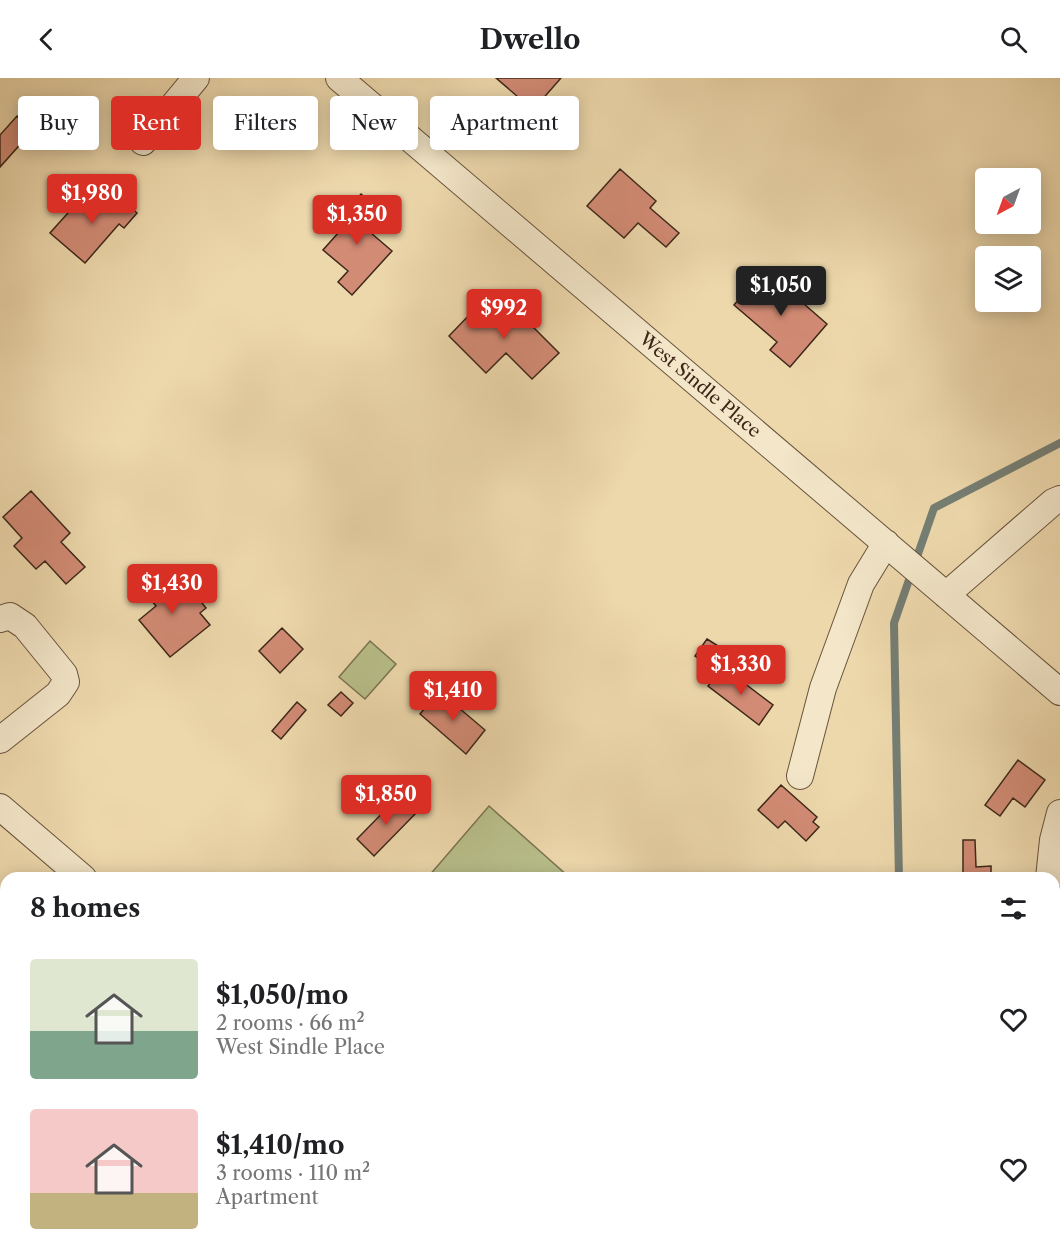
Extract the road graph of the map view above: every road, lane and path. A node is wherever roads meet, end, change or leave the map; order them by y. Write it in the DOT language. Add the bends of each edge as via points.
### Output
graph roads {
  1 [pos="196,78"];
  2 [pos="339,78"];
  3 [pos="181,96"];
  4 [pos="1060,499"];
  5 [pos="885,543"];
  6 [pos="946,595"];
  7 [pos="0,619"];
  8 [pos="1060,692"];
  9 [pos="0,740"];
  10 [pos="800,776"];
  11 [pos="0,807"];
  12 [pos="1060,813"];
  13 [pos="76,872"];
  14 [pos="1050,872"];
  1 -- 3 [label="street"];
  2 -- 5 [label="street, West Sindle Place"];
  4 -- 6 [label="street"];
  5 -- 6 [label="street, West Sindle Place"];
  5 -- 10 [label="street" via="861,584 823,688"];
  6 -- 8 [label="street, West Sindle Place"];
  7 -- 9 [label="street" via="10,616 25,626 64,674 66,682 58,694"];
  11 -- 13 [label="street"];
  12 -- 14 [label="street"];
}
